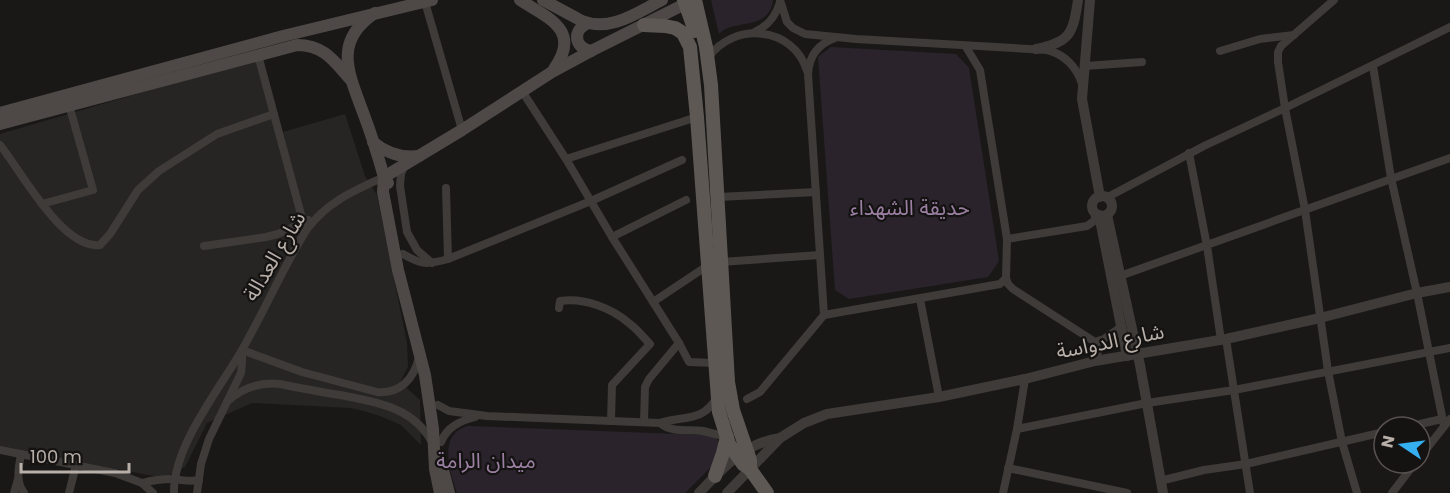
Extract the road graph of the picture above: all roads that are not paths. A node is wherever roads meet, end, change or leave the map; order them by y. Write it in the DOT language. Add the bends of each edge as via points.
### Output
graph roads {
  1 [pos="520,0"];
  2 [pos="543,0"];
  3 [pos="662,0"];
  4 [pos="780,0"];
  5 [pos="1078,0"];
  6 [pos="1090,0"];
  7 [pos="1334,0"];
  8 [pos="429,1"];
  9 [pos="689,1"];
  10 [pos="375,13"];
  11 [pos="588,23"];
  12 [pos="644,25"];
  13 [pos="1450,30"];
  14 [pos="752,34"];
  15 [pos="1294,35"];
  16 [pos="836,38"];
  17 [pos="285,42"];
  18 [pos="966,46"];
  19 [pos="1036,49"];
  20 [pos="591,51"];
  21 [pos="1220,51"];
  22 [pos="707,53"];
  23 [pos="258,55"];
  24 [pos="1142,62"];
  25 [pos="1085,66"];
  26 [pos="1373,66"];
  27 [pos="552,72"];
  28 [pos="808,74"];
  29 [pos="351,80"];
  30 [pos="522,91"];
  31 [pos="1082,92"];
  32 [pos="69,105"];
  33 [pos="1285,108"];
  34 [pos="0,113"];
  35 [pos="274,114"];
  36 [pos="697,117"];
  37 [pos="0,124"];
  38 [pos="462,130"];
  39 [pos="373,142"];
  40 [pos="0,146"];
  41 [pos="1189,153"];
  42 [pos="419,156"];
  43 [pos="1450,158"];
  44 [pos="566,159"];
  45 [pos="682,160"];
  46 [pos="405,164"];
  47 [pos="384,177"];
  48 [pos="1391,178"];
  49 [pos="446,188"];
  50 [pos="816,192"];
  51 [pos="718,197"];
  52 [pos="1103,197"];
  53 [pos="686,200"];
  54 [pos="591,201"];
  55 [pos="42,204"];
  56 [pos="1305,210"];
  57 [pos="318,215"];
  58 [pos="1101,215"];
  59 [pos="303,222"];
  60 [pos="612,237"];
  61 [pos="1007,238"];
  62 [pos="204,246"];
  63 [pos="1207,246"];
  64 [pos="404,254"];
  65 [pos="820,255"];
  66 [pos="448,259"];
  67 [pos="721,262"];
  68 [pos="432,263"];
  69 [pos="707,266"];
  70 [pos="1120,276"];
  71 [pos="1006,278"];
  72 [pos="1450,287"];
  73 [pos="1417,293"];
  74 [pos="920,298"];
  75 [pos="653,302"];
  76 [pos="559,308"];
  77 [pos="824,315"];
  78 [pos="1320,318"];
  79 [pos="1121,327"];
  80 [pos="1223,339"];
  81 [pos="1095,342"];
  82 [pos="679,343"];
  83 [pos="419,348"];
  84 [pos="1450,348"];
  85 [pos="242,350"];
  86 [pos="1429,353"];
  87 [pos="1132,355"];
  88 [pos="1095,361"];
  89 [pos="714,363"];
  90 [pos="1329,371"];
  91 [pos="1025,379"];
  92 [pos="1234,390"];
  93 [pos="717,397"];
  94 [pos="939,397"];
  95 [pos="747,399"];
  96 [pos="229,400"];
  97 [pos="1147,403"];
  98 [pos="438,405"];
  99 [pos="487,416"];
  100 [pos="611,420"];
  101 [pos="1445,421"];
  102 [pos="644,422"];
  103 [pos="660,423"];
  104 [pos="1017,429"];
  105 [pos="1372,435"];
  106 [pos="726,437"];
  107 [pos="780,438"];
  108 [pos="1432,440"];
  109 [pos="1342,442"];
  110 [pos="437,446"];
  111 [pos="0,450"];
  112 [pos="741,452"];
  113 [pos="21,454"];
  114 [pos="1246,464"];
  115 [pos="76,465"];
  116 [pos="1008,468"];
  117 [pos="750,469"];
  118 [pos="1406,475"];
  119 [pos="715,476"];
  120 [pos="18,478"];
  121 [pos="175,479"];
  122 [pos="199,480"];
  123 [pos="1160,481"];
  124 [pos="142,483"];
  125 [pos="174,492"];
  126 [pos="14,493"];
  127 [pos="24,493"];
  128 [pos="69,493"];
  129 [pos="153,493"];
  130 [pos="197,493"];
  131 [pos="440,493"];
  132 [pos="449,493"];
  133 [pos="699,493"];
  134 [pos="727,493"];
  135 [pos="767,493"];
  136 [pos="1003,493"];
  137 [pos="1127,493"];
  138 [pos="1163,493"];
  139 [pos="1250,493"];
  140 [pos="1357,493"];
  141 [pos="1392,493"];
  1 -- 27 [label="main road" via="562,31 563,56"];
  2 -- 11 [label="main road"];
  3 -- 11 [label="main road" via="615,23"];
  4 -- 14 [label="street" via="771,21"];
  4 -- 16 [label="street" via="787,22 797,31"];
  5 -- 19 [label="street" via="1074,24 1066,37"];
  6 -- 25 [label="street"];
  7 -- 15 [label="street"];
  8 -- 10 [label="main road"];
  8 -- 38 [label="street"];
  9 -- 12 [label="main road"];
  9 -- 22 [label="main road" via="699,40"];
  10 -- 17 [label="main road"];
  10 -- 29 [label="main road" via="360,25 350,42 347,61"];
  11 -- 20 [label="main road" via="580,28 577,40 582,48"];
  12 -- 20 [label="main road"];
  12 -- 36 [label="main road" via="670,26 686,37"];
  13 -- 26 [label="street"];
  14 -- 22 [label="street" via="723,42"];
  14 -- 28 [label="street" via="771,34 788,42 801,56"];
  15 -- 21 [label="street" via="1260,39"];
  15 -- 33 [label="street" via="1278,52"];
  16 -- 18 [label="street"];
  16 -- 28 [label="street" via="813,53"];
  17 -- 23 [label="main road"];
  17 -- 29 [label="main road" via="318,49"];
  17 -- 34 [label="main road"];
  18 -- 19 [label="street"];
  18 -- 61 [label="street" via="980,70"];
  19 -- 31 [label="street" via="1051,51 1067,60 1079,77"];
  20 -- 27 [label="main road"];
  22 -- 51 [label="main road"];
  23 -- 32 [label="main road"];
  23 -- 35 [label="street"];
  24 -- 25 [label="street"];
  25 -- 31 [label="street"];
  26 -- 33 [label="street"];
  26 -- 48 [label="street"];
  27 -- 30 [label="main road"];
  28 -- 50 [label="street"];
  29 -- 39 [label="main road"];
  30 -- 38 [label="main road"];
  30 -- 44 [label="street"];
  31 -- 52 [label="street"];
  32 -- 37 [label="main road"];
  32 -- 55 [label="street" via="93,189"];
  33 -- 41 [label="street"];
  33 -- 56 [label="street"];
  35 -- 55 [label="street" via="217,134 159,171 138,190 100,244 76,238"];
  35 -- 59 [label="street"];
  36 -- 44 [label="street"];
  36 -- 69 [label="main road"];
  38 -- 42 [label="main road"];
  39 -- 42 [label="main road" via="394,154"];
  39 -- 47 [label="main road"];
  40 -- 55 [label="street"];
  41 -- 52 [label="street"];
  41 -- 63 [label="street"];
  42 -- 46 [label="main road"];
  43 -- 48 [label="street"];
  44 -- 54 [label="street"];
  45 -- 54 [label="street"];
  46 -- 47 [label="main road"];
  46 -- 68 [label="street" via="400,186 407,232 417,250"];
  47 -- 57 [label="street, شارع العدالة" via="338,199"];
  47 -- 64 [label="main road" via="391,189"];
  47 -- 83 [label="main road" via="383,192 396,259"];
  48 -- 56 [label="street"];
  48 -- 73 [label="street"];
  49 -- 66 [label="street"];
  50 -- 51 [label="street"];
  50 -- 65 [label="street"];
  51 -- 67 [label="main road"];
  52 -- 58 [label="street" via="1112,206 1110,212"];
  52 -- 58 [label="street" via="1092,204 1093,210"];
  53 -- 60 [label="street"];
  54 -- 60 [label="street"];
  54 -- 66 [label="street"];
  56 -- 63 [label="street"];
  56 -- 78 [label="street"];
  57 -- 59 [label="street"];
  57 -- 85 [label="street, شارع العدالة"];
  58 -- 61 [label="street" via="1087,226"];
  58 -- 70 [label="street"];
  58 -- 79 [label="street"];
  59 -- 62 [label="street" via="266,237"];
  60 -- 75 [label="street"];
  61 -- 71 [label="street"];
  63 -- 70 [label="street"];
  63 -- 80 [label="street"];
  64 -- 68 [label="street" via="419,263"];
  64 -- 98 [label="main road"];
  65 -- 67 [label="street"];
  65 -- 77 [label="street"];
  66 -- 68 [label="street"];
  67 -- 112 [label="main road" via="729,388"];
  69 -- 75 [label="street"];
  69 -- 89 [label="main road"];
  70 -- 87 [label="street"];
  71 -- 74 [label="street" via="1000,284"];
  71 -- 81 [label="street" via="1013,289"];
  72 -- 73 [label="street, شارع الدواسة"];
  73 -- 78 [label="street, شارع الدواسة"];
  73 -- 86 [label="street"];
  74 -- 77 [label="street"];
  74 -- 94 [label="street"];
  75 -- 82 [label="street"];
  76 -- 100 [label="street" via="560,301 571,299 608,309 630,323 650,345 612,385"];
  77 -- 95 [label="street" via="760,392"];
  78 -- 80 [label="street, شارع الدواسة"];
  78 -- 90 [label="street"];
  79 -- 81 [label="street"];
  79 -- 87 [label="street"];
  80 -- 87 [label="street, شارع الدواسة"];
  80 -- 92 [label="street"];
  81 -- 88 [label="street"];
  82 -- 89 [label="street" via="689,362"];
  82 -- 102 [label="street" via="645,387"];
  83 -- 85 [label="street" via="418,362 410,376 399,389 384,393 302,372"];
  83 -- 110 [label="main road"];
  84 -- 86 [label="street"];
  85 -- 96 [label="street" via="241,374"];
  85 -- 121 [label="street, شارع العدالة" via="191,435"];
  86 -- 90 [label="street"];
  86 -- 101 [label="street"];
  87 -- 88 [label="street, شارع الدواسة"];
  87 -- 97 [label="street"];
  88 -- 91 [label="street, شارع الدواسة"];
  89 -- 93 [label="main road"];
  90 -- 92 [label="street"];
  90 -- 109 [label="street"];
  91 -- 94 [label="street, شارع الدواسة"];
  91 -- 104 [label="street"];
  92 -- 97 [label="street"];
  92 -- 114 [label="street"];
  93 -- 103 [label="street" via="702,414"];
  93 -- 106 [label="main road"];
  94 -- 107 [label="street, شارع الدواسة" via="827,414"];
  96 -- 110 [label="street" via="246,388 266,383 374,401 409,416"];
  96 -- 122 [label="street" via="209,439"];
  97 -- 104 [label="street"];
  97 -- 123 [label="street"];
  98 -- 99 [label="street" via="449,411"];
  98 -- 110 [label="main road"];
  99 -- 100 [label="street"];
  99 -- 110 [label="street" via="454,425"];
  100 -- 102 [label="street"];
  101 -- 108 [label="street"];
  102 -- 103 [label="street"];
  103 -- 106 [label="street" via="669,428"];
  104 -- 116 [label="street"];
  105 -- 109 [label="street"];
  106 -- 112 [label="main road"];
  106 -- 119 [label="main road"];
  107 -- 112 [label="street, شارع الدواسة"];
  107 -- 117 [label="street, شارع الدواسة"];
  109 -- 114 [label="street"];
  109 -- 140 [label="street"];
  110 -- 131 [label="main road" via="435,469"];
  110 -- 132 [label="main road"];
  111 -- 113 [label="street"];
  112 -- 117 [label="main road" via="745,466"];
  112 -- 119 [label="street"];
  113 -- 115 [label="street"];
  113 -- 120 [label="street"];
  114 -- 123 [label="street"];
  114 -- 139 [label="street"];
  115 -- 124 [label="street"];
  115 -- 128 [label="street"];
  116 -- 136 [label="street"];
  116 -- 137 [label="street"];
  117 -- 134 [label="street, شارع الدواسة"];
  117 -- 135 [label="main road"];
  118 -- 141 [label="street"];
  119 -- 133 [label="street"];
  120 -- 126 [label="street"];
  120 -- 127 [label="street"];
  121 -- 122 [label="street"];
  121 -- 124 [label="street"];
  121 -- 125 [label="street, شارع العدالة"];
  122 -- 130 [label="street"];
  123 -- 138 [label="street"];
  124 -- 129 [label="street"];
}
